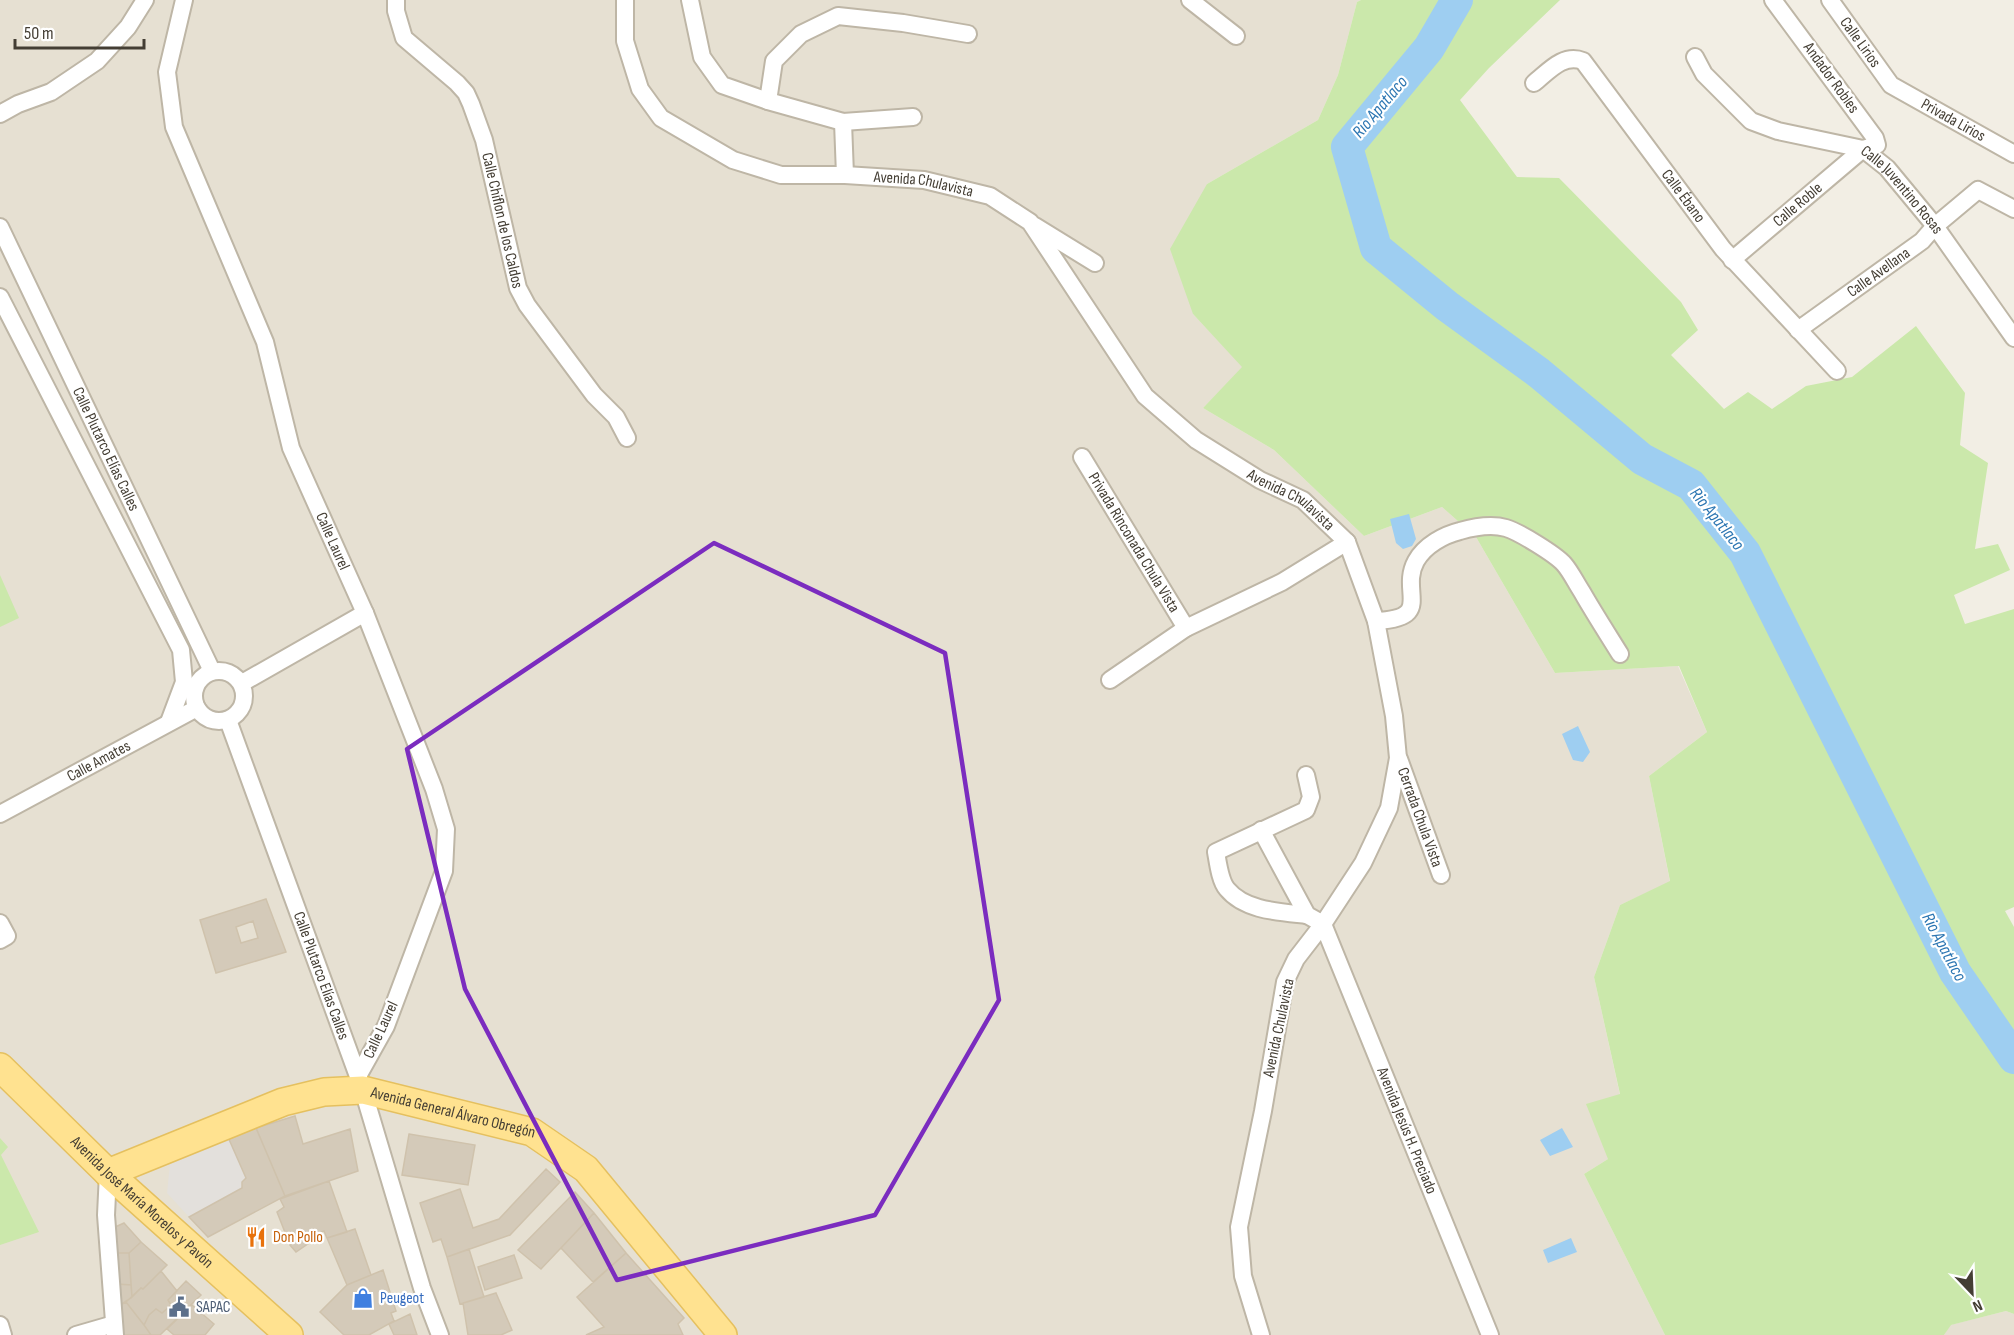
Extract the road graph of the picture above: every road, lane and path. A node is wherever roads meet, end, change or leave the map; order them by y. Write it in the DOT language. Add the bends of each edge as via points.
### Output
graph roads {
  1 [pos="145,0"];
  2 [pos="184,0"];
  3 [pos="396,0"];
  4 [pos="625,0"];
  5 [pos="690,0"];
  6 [pos="1190,0"];
  7 [pos="1773,0"];
  8 [pos="1830,0"];
  9 [pos="968,34"];
  10 [pos="1236,36"];
  11 [pos="1695,57"];
  12 [pos="1534,83"];
  13 [pos="1891,85"];
  14 [pos="768,101"];
  15 [pos="0,114"];
  16 [pos="914,117"];
  17 [pos="843,122"];
  18 [pos="1863,149"];
  19 [pos="2014,154"];
  20 [pos="845,175"];
  21 [pos="2014,209"];
  22 [pos="1030,222"];
  23 [pos="1935,226"];
  24 [pos="0,227"];
  25 [pos="1732,260"];
  26 [pos="1095,263"];
  27 [pos="0,297"];
  28 [pos="1798,330"];
  29 [pos="2014,338"];
  30 [pos="1837,371"];
  31 [pos="627,438"];
  32 [pos="1083,457"];
  33 [pos="1347,542"];
  34 [pos="365,613"];
  35 [pos="1376,621"];
  36 [pos="1186,628"];
  37 [pos="1620,654"];
  38 [pos="212,671"];
  39 [pos="1110,680"];
  40 [pos="242,683"];
  41 [pos="197,708"];
  42 [pos="228,720"];
  43 [pos="169,722"];
  44 [pos="1398,758"];
  45 [pos="1306,775"];
  46 [pos="0,814"];
  47 [pos="1261,830"];
  48 [pos="1441,875"];
  49 [pos="1306,915"];
  50 [pos="0,923"];
  51 [pos="1323,924"];
  52 [pos="0,940"];
  53 [pos="0,1067"];
  54 [pos="361,1083"];
  55 [pos="108,1173"];
  56 [pos="0,1325"];
  57 [pos="115,1330"];
  58 [pos="715,1333"];
  59 [pos="3,1335"];
  60 [pos="76,1335"];
  61 [pos="289,1335"];
  62 [pos="440,1335"];
  63 [pos="1262,1335"];
  64 [pos="1490,1335"];
  1 -- 15 [label="street" via="128,27 97,61 51,92"];
  2 -- 34 [label="street, Calle Laurel" via="167,72 174,127 265,342 291,448"];
  3 -- 31 [label="street, Calle Chiflon de los Caldos" via="404,38 457,83 471,104 484,140 518,288 594,395 616,417"];
  4 -- 20 [label="street, Avenida Chulavista" via="625,41 640,90 661,118 733,160 781,175"];
  5 -- 14 [label="street" via="702,57 722,85"];
  6 -- 10 [label="street"];
  7 -- 18 [label="street, Andador Robles" via="1875,138 1877,146"];
  8 -- 13 [label="street, Calle Lirios"];
  9 -- 14 [label="street" via="838,16 801,34 774,61"];
  11 -- 18 [label="street, Calle Juventino Rosas" via="1704,74 1751,121"];
  12 -- 25 [label="street, Calle Ébano" via="1564,59 1583,61"];
  13 -- 19 [label="street, Privada Lirios"];
  14 -- 17 [label="street"];
  16 -- 17 [label="street"];
  17 -- 20 [label="street"];
  18 -- 23 [label="street, Calle Juventino Rosas" via="1887,168"];
  18 -- 25 [label="street, Calle Roble"];
  20 -- 22 [label="street, Avenida Chulavista" via="924,180 990,196"];
  21 -- 23 [label="street, Calle Avellana" via="1978,190"];
  22 -- 26 [label="street"];
  22 -- 33 [label="street, Avenida Chulavista" via="1145,396 1196,440 1260,480 1303,500"];
  23 -- 28 [label="street, Calle Avellana" via="1922,241"];
  23 -- 29 [label="street, Calle Juventino Rosas"];
  24 -- 38 [label="street, Calle Plutarco Elías Calles"];
  25 -- 28 [label="street, Calle Ébano"];
  27 -- 43 [label="street, Calle Plutarco Elías Calles" via="181,650 184,682"];
  28 -- 30 [label="street, Calle Ébano"];
  32 -- 36 [label="street, Privada Rinconada Chula Vista"];
  33 -- 35 [label="street, Avenida Chulavista"];
  33 -- 36 [label="street, Privada Rinconada Chula Vista" via="1282,582"];
  34 -- 40 [label="street"];
  34 -- 54 [label="street, Calle Laurel" via="446,829 444,871"];
  35 -- 37 [label="street" via="1398,620 1409,612 1416,561 1444,536 1474,527 1506,528 1565,565"];
  35 -- 44 [label="street, Avenida Chulavista"];
  36 -- 39 [label="street, Privada Rinconada Chula Vista"];
  38 -- 40 [label="street" via="229,672"];
  38 -- 41 [label="street" via="196,686"];
  40 -- 42 [label="street" via="245,697 240,711"];
  41 -- 42 [label="street" via="216,721"];
  41 -- 43 [label="street, Calle Amates"];
  42 -- 54 [label="street, Calle Plutarco Elías Calles"];
  43 -- 46 [label="street, Calle Amates"];
  44 -- 48 [label="street, Cerrada Chula Vista"];
  44 -- 51 [label="street, Avenida Chulavista" via="1389,808 1363,863"];
  45 -- 47 [label="street" via="1311,797 1305,810"];
  47 -- 49 [label="street"];
  47 -- 49 [label="street" via="1216,852 1225,888 1241,901 1270,911"];
  49 -- 51 [label="street"];
  50 -- 52 [label="street" via="7,936"];
  51 -- 63 [label="street, Avenida Chulavista" via="1296,959 1285,982 1239,1227 1243,1276"];
  51 -- 64 [label="street, Avenida Jesús H. Preciado"];
  53 -- 55 [label="main road, Avenida José María Morelos y Pavón"];
  54 -- 55 [label="main road, Avenida General Álvaro Obregón" via="283,1102"];
  54 -- 58 [label="main road, Avenida General Álvaro Obregón" via="532,1132 586,1169"];
  54 -- 62 [label="street, Calle Plutarco Elías Calles" via="422,1288"];
  55 -- 57 [label="street" via="106,1215"];
  55 -- 61 [label="main road, Avenida José María Morelos y Pavón"];
  56 -- 59 [label="street"];
  57 -- 60 [label="street"];
}
